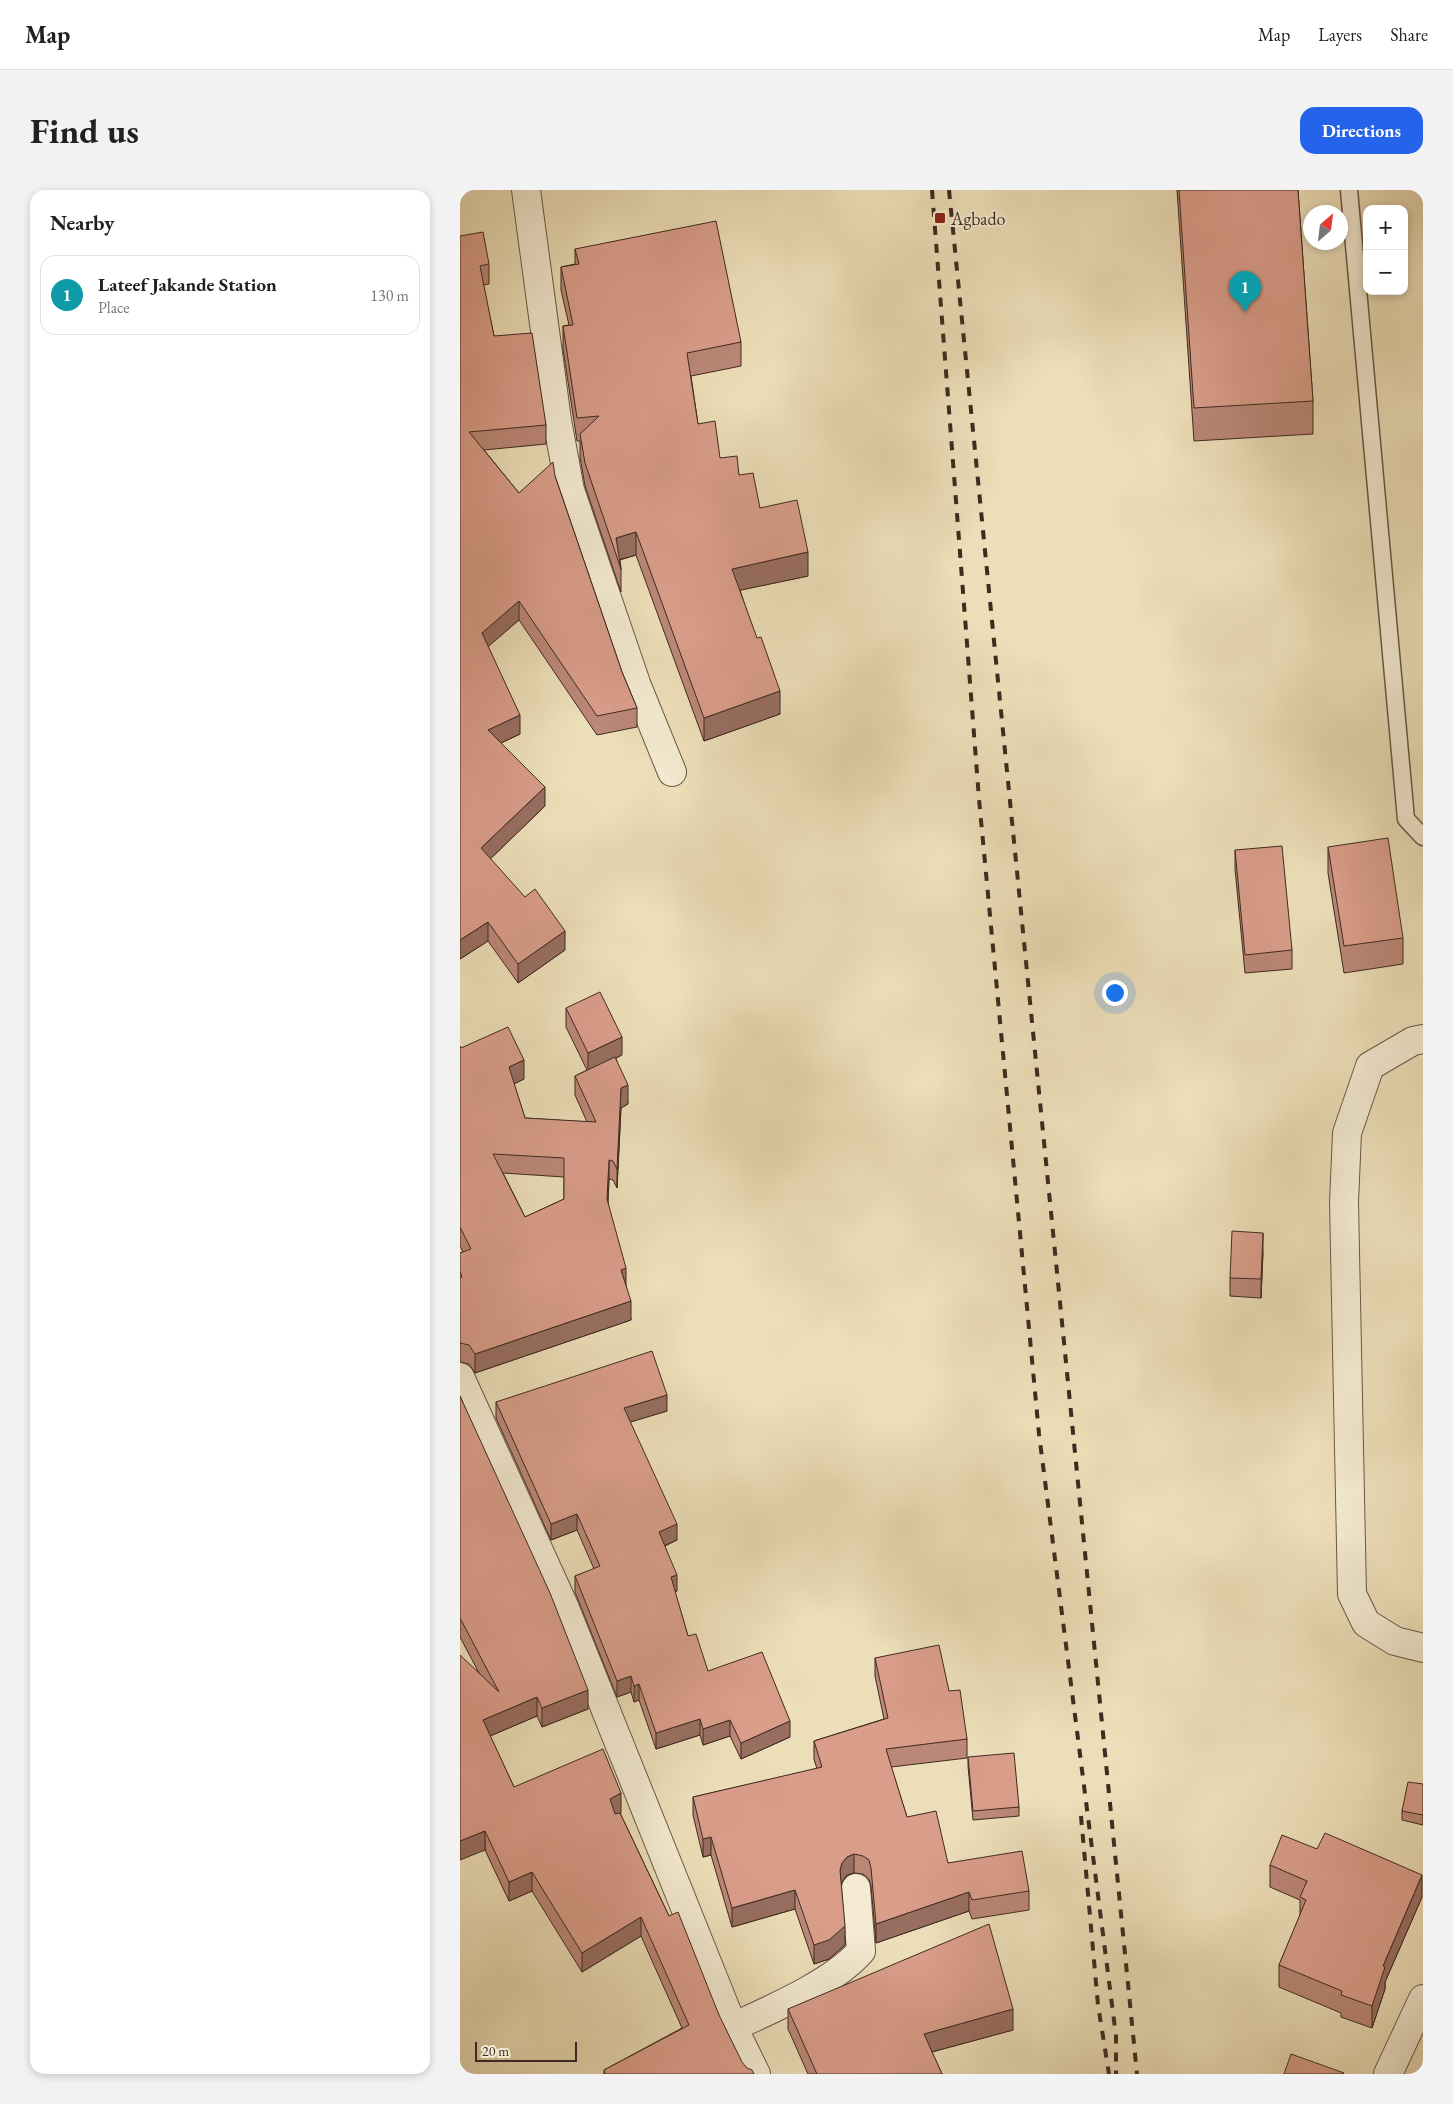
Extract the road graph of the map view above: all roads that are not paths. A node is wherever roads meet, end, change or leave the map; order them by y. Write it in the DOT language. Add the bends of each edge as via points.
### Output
graph roads {
  1 [pos="526,190"];
  2 [pos="1349,190"];
  3 [pos="672,772"];
  4 [pos="1423,837"];
  5 [pos="1423,1039"];
  6 [pos="460,1377"];
  7 [pos="1423,1648"];
  8 [pos="856,1888"];
  9 [pos="1423,1999"];
  10 [pos="733,2027"];
  11 [pos="756,2074"];
  12 [pos="1388,2074"];
  1 -- 3 [label="street" via="557,420 570,490 637,686"];
  2 -- 4 [label="lane" via="1406,819"];
  5 -- 7 [label="street" via="1413,1041 1370,1066 1347,1133 1344,1202 1352,1594 1366,1623 1395,1641"];
  6 -- 10 [label="street" via="564,1606"];
  8 -- 10 [label="street" via="861,1951 850,1963 786,2003"];
  9 -- 12 [label="street"];
  10 -- 11 [label="street"];
}
